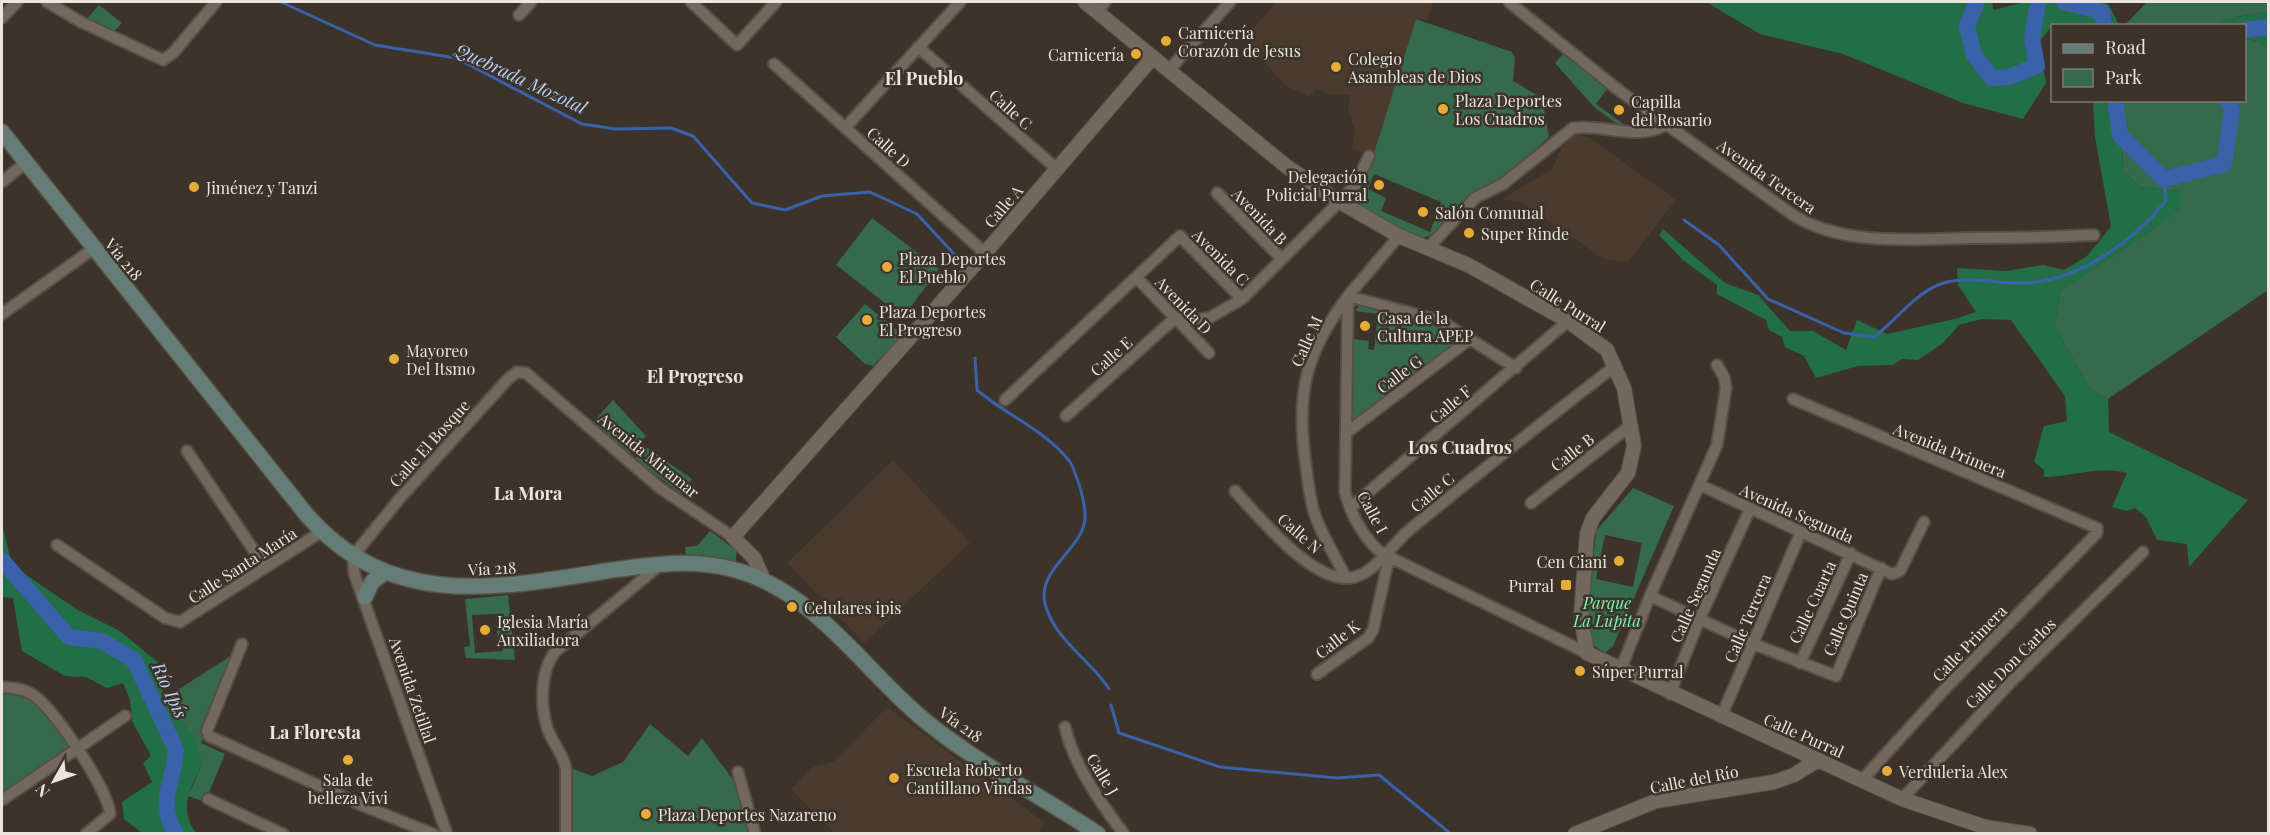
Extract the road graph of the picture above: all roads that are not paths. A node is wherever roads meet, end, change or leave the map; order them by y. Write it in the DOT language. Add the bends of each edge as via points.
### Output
graph roads {
  1 [pos="17,2"];
  2 [pos="47,2"];
  3 [pos="216,2"];
  4 [pos="531,2"];
  5 [pos="691,2"];
  6 [pos="776,2"];
  7 [pos="960,2"];
  8 [pos="1085,2"];
  9 [pos="1230,2"];
  10 [pos="1509,2"];
  11 [pos="1101,6"];
  12 [pos="519,15"];
  13 [pos="2,18"];
  14 [pos="918,47"];
  15 [pos="1153,57"];
  16 [pos="774,63"];
  17 [pos="1170,70"];
  18 [pos="1666,125"];
  19 [pos="845,128"];
  20 [pos="2,132"];
  21 [pos="1369,156"];
  22 [pos="25,163"];
  23 [pos="1057,169"];
  24 [pos="2,182"];
  25 [pos="1217,193"];
  26 [pos="1340,202"];
  27 [pos="2094,235"];
  28 [pos="1399,236"];
  29 [pos="1428,248"];
  30 [pos="93,249"];
  31 [pos="985,254"];
  32 [pos="1281,259"];
  33 [pos="1137,278"];
  34 [pos="1348,296"];
  35 [pos="1242,299"];
  36 [pos="2,314"];
  37 [pos="1175,318"];
  38 [pos="1568,321"];
  39 [pos="1470,339"];
  40 [pos="1209,353"];
  41 [pos="1615,366"];
  42 [pos="1717,366"];
  43 [pos="1516,368"];
  44 [pos="537,382"];
  45 [pos="1792,399"];
  46 [pos="1005,400"];
  47 [pos="1066,416"];
  48 [pos="1631,424"];
  49 [pos="1346,433"];
  50 [pos="188,451"];
  51 [pos="1700,485"];
  52 [pos="1235,490"];
  53 [pos="1531,503"];
  54 [pos="1350,508"];
  55 [pos="1750,509"];
  56 [pos="1924,522"];
  57 [pos="2097,528"];
  58 [pos="321,532"];
  59 [pos="1801,532"];
  60 [pos="734,537"];
  61 [pos="57,545"];
  62 [pos="2143,552"];
  63 [pos="1851,553"];
  64 [pos="1386,555"];
  65 [pos="353,556"];
  66 [pos="662,563"];
  67 [pos="266,567"];
  68 [pos="1881,568"];
  69 [pos="384,572"];
  70 [pos="763,578"];
  71 [pos="1346,578"];
  72 [pos="1650,596"];
  73 [pos="364,597"];
  74 [pos="1700,618"];
  75 [pos="1751,643"];
  76 [pos="242,644"];
  77 [pos="1587,653"];
  78 [pos="1800,663"];
  79 [pos="1620,671"];
  80 [pos="1317,674"];
  81 [pos="2,687"];
  82 [pos="1670,694"];
  83 [pos="125,716"];
  84 [pos="1721,717"];
  85 [pos="1065,727"];
  86 [pos="77,749"];
  87 [pos="1818,760"];
  88 [pos="738,772"];
  89 [pos="1862,780"];
  90 [pos="208,799"];
  91 [pos="1902,799"];
  92 [pos="2,800"];
  93 [pos="86,834"];
  94 [pos="284,834"];
  95 [pos="433,834"];
  96 [pos="447,834"];
  97 [pos="566,834"];
  98 [pos="755,834"];
  99 [pos="1098,834"];
  100 [pos="1124,834"];
  101 [pos="1575,834"];
  102 [pos="2031,834"];
  1 -- 13 [label="street"];
  2 -- 3 [label="street" via="162,60 173,53"];
  4 -- 12 [label="street"];
  5 -- 6 [label="street" via="737,45"];
  7 -- 14 [label="street"];
  8 -- 11 [label="street, Calle Purral"];
  9 -- 17 [label="street"];
  10 -- 18 [label="street, Avenida Tercera"];
  11 -- 15 [label="street, Calle Purral"];
  14 -- 19 [label="street"];
  14 -- 23 [label="street, Calle C"];
  15 -- 17 [label="street, Calle Purral"];
  15 -- 23 [label="street, Calle A"];
  16 -- 19 [label="street, Calle D"];
  17 -- 26 [label="street, Calle Purral" via="1286,166"];
  18 -- 27 [label="street, Avenida Tercera" via="1793,215 1830,232 1924,239"];
  18 -- 29 [label="street" via="1640,133 1573,128 1503,184 1474,198"];
  19 -- 31 [label="street, Calle D"];
  20 -- 22 [label="main road, Vía 218"];
  21 -- 26 [label="street" via="1355,186"];
  22 -- 24 [label="street"];
  22 -- 30 [label="main road, Vía 218"];
  23 -- 31 [label="street, Calle A"];
  25 -- 32 [label="street, Avenida B"];
  26 -- 28 [label="street, Calle Purral"];
  26 -- 32 [label="street"];
  28 -- 29 [label="street, Calle Purral"];
  28 -- 34 [label="street"];
  29 -- 38 [label="street, Calle Purral" via="1468,265"];
  30 -- 36 [label="street"];
  30 -- 58 [label="main road, Vía 218"];
  31 -- 60 [label="street, Calle A"];
  32 -- 35 [label="street"];
  33 -- 35 [label="street, Avenida C" via="1180,236"];
  33 -- 37 [label="street, Avenida D"];
  33 -- 46 [label="street"];
  34 -- 39 [label="street" via="1441,321"];
  34 -- 49 [label="street, Calle I"];
  34 -- 71 [label="street, Calle M" via="1315,350 1306,377 1301,426 1315,514"];
  35 -- 37 [label="street" via="1209,318"];
  37 -- 40 [label="street, Avenida D"];
  37 -- 47 [label="street, Calle E"];
  38 -- 41 [label="street, Calle Purral" via="1607,350"];
  38 -- 43 [label="street, Calle F"];
  39 -- 43 [label="street"];
  39 -- 49 [label="street, Calle G"];
  41 -- 48 [label="street, Calle Purral"];
  41 -- 64 [label="street, Calle C" via="1486,467"];
  42 -- 51 [label="street" via="1726,388 1723,416 1717,445"];
  43 -- 54 [label="street, Calle F"];
  44 -- 60 [label="street, Avenida Miramar" via="660,488"];
  44 -- 65 [label="street, Calle El Bosque" via="526,373 517,372 508,379 400,497"];
  45 -- 57 [label="street, Avenida Primera"];
  48 -- 53 [label="street, Calle B"];
  48 -- 77 [label="street, Calle Purral" via="1634,446 1628,473 1593,518 1587,534 1581,616"];
  49 -- 54 [label="street, Calle I" via="1346,492"];
  50 -- 67 [label="street"];
  51 -- 55 [label="street, Avenida Segunda"];
  51 -- 72 [label="street"];
  52 -- 71 [label="street, Calle N" via="1305,560"];
  54 -- 64 [label="street, Calle I" via="1370,541"];
  55 -- 59 [label="street, Avenida Segunda"];
  55 -- 74 [label="street, Calle Segunda"];
  56 -- 68 [label="street, Calle Quinta" via="1900,571 1892,574"];
  57 -- 89 [label="street, Calle Primera" via="2097,533"];
  58 -- 65 [label="main road, Vía 218"];
  58 -- 67 [label="street, Calle Santa María"];
  59 -- 63 [label="street, Avenida Segunda"];
  59 -- 75 [label="street, Calle Tercera"];
  60 -- 70 [label="street, Avenida Miramar" via="754,558"];
  61 -- 67 [label="street, Calle Santa María" via="165,618 180,622"];
  62 -- 91 [label="street, Calle Don Carlos" via="2010,683"];
  63 -- 68 [label="street, Avenida Segunda"];
  63 -- 78 [label="street, Calle Cuarta"];
  64 -- 71 [label="street" via="1370,570"];
  64 -- 77 [label="street, Calle I"];
  64 -- 80 [label="street, Calle K" via="1373,630 1368,638"];
  65 -- 69 [label="main road, Vía 218"];
  65 -- 73 [label="street, Avenida Zetillal" via="354,573"];
  66 -- 69 [label="main road, Vía 218" via="479,588 419,583"];
  66 -- 70 [label="main road, Vía 218" via="696,563"];
  66 -- 97 [label="street" via="555,652 546,668 548,729 566,769"];
  68 -- 78 [label="street, Calle Quinta" via="1836,676"];
  69 -- 73 [label="main road" via="372,582"];
  70 -- 99 [label="main road, Vía 218" via="815,614 946,737"];
  72 -- 74 [label="street"];
  72 -- 79 [label="street"];
  73 -- 96 [label="street, Avenida Zetillal"];
  74 -- 75 [label="street"];
  74 -- 82 [label="street, Calle Segunda"];
  75 -- 78 [label="street"];
  75 -- 84 [label="street, Calle Tercera"];
  76 -- 95 [label="street" via="207,731 209,736"];
  77 -- 79 [label="street, Calle Purral"];
  79 -- 82 [label="street, Calle Purral"];
  81 -- 86 [label="street" via="22,689 36,697 56,716"];
  82 -- 84 [label="street, Calle Purral"];
  83 -- 86 [label="street"];
  84 -- 87 [label="street, Calle Purral"];
  85 -- 100 [label="street, Calle J" via="1070,748 1085,776"];
  86 -- 92 [label="street"];
  86 -- 93 [label="street" via="110,805 110,814"];
  87 -- 89 [label="street, Calle Purral"];
  87 -- 101 [label="street, Calle del Río" via="1774,782 1656,801"];
  88 -- 98 [label="street"];
  89 -- 91 [label="street, Calle Purral"];
  90 -- 94 [label="street"];
  91 -- 102 [label="street, Calle Purral" via="1985,828"];
}
